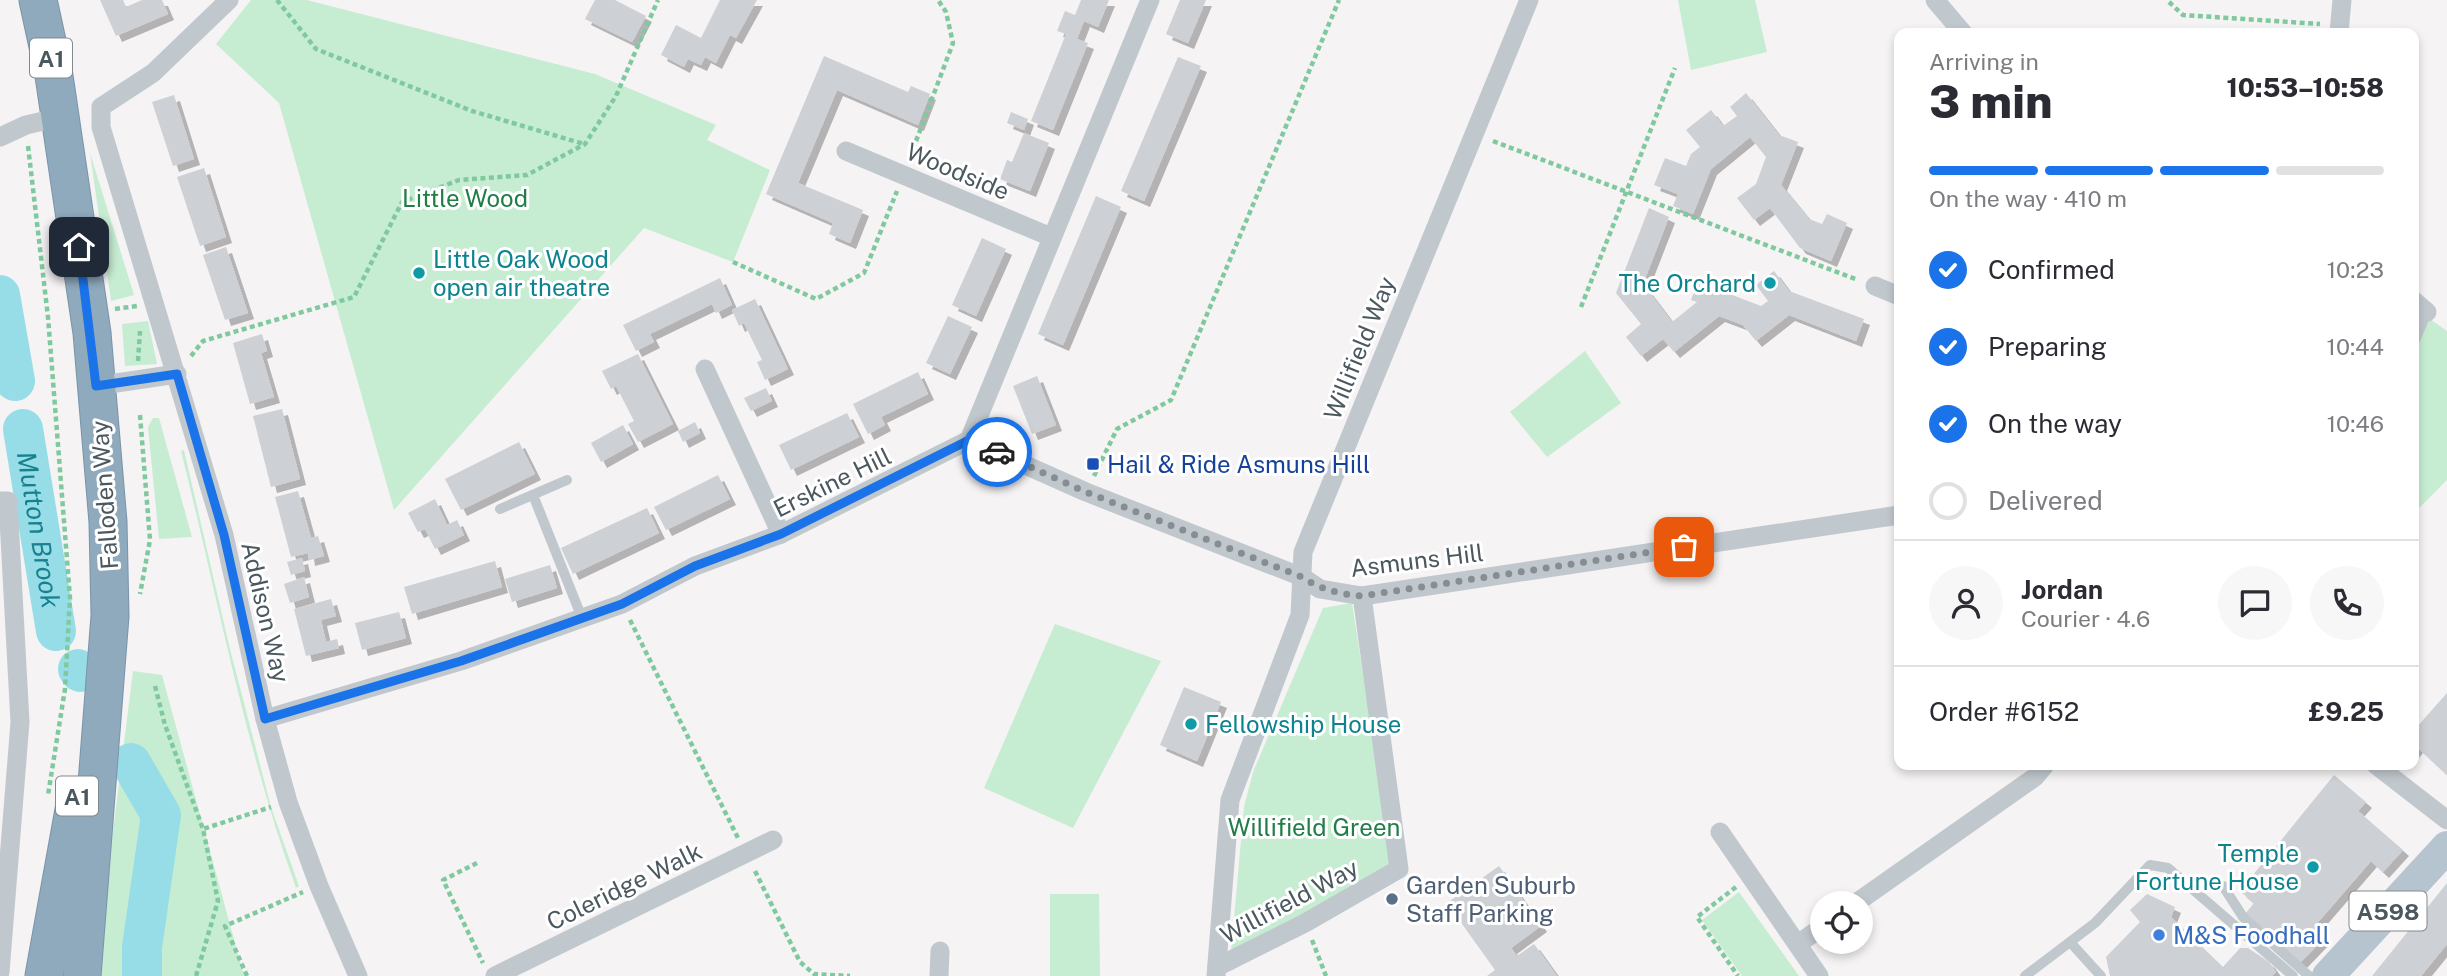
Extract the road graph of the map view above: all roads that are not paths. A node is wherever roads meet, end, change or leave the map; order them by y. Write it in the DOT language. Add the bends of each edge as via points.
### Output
graph roads {
  1 [pos="38,0"];
  2 [pos="229,0"];
  3 [pos="1150,0"];
  4 [pos="1529,0"];
  5 [pos="1936,0"];
  6 [pos="2343,0"];
  7 [pos="1959,28"];
  8 [pos="2340,28"];
  9 [pos="61,117"];
  10 [pos="0,136"];
  11 [pos="846,151"];
  12 [pos="1051,237"];
  13 [pos="1875,286"];
  14 [pos="1894,294"];
  15 [pos="705,369"];
  16 [pos="177,374"];
  17 [pos="96,386"];
  18 [pos="969,440"];
  19 [pos="567,481"];
  20 [pos="533,495"];
  21 [pos="4,501"];
  22 [pos="500,509"];
  23 [pos="1894,516"];
  24 [pos="781,534"];
  25 [pos="1302,577"];
  26 [pos="1362,596"];
  27 [pos="110,616"];
  28 [pos="582,618"];
  29 [pos="265,719"];
  30 [pos="2041,770"];
  31 [pos="2382,770"];
  32 [pos="2447,820"];
  33 [pos="1720,832"];
  34 [pos="773,840"];
  35 [pos="2447,847"];
  36 [pos="2223,886"];
  37 [pos="1873,891"];
  38 [pos="1810,936"];
  39 [pos="2070,942"];
  40 [pos="1798,944"];
  41 [pos="940,951"];
  42 [pos="490,970"];
  43 [pos="0,972"];
  44 [pos="1217,972"];
  45 [pos="44,976"];
  46 [pos="82,976"];
  47 [pos="358,976"];
  48 [pos="939,976"];
  49 [pos="1819,976"];
  50 [pos="2025,976"];
  51 [pos="2101,976"];
  52 [pos="2293,976"];
  53 [pos="2309,976"];
  54 [pos="2328,976"];
  1 -- 9 [label="highway, Falloden Way / A1"];
  2 -- 16 [label="street, Addison Way" via="153,73 101,107 109,161"];
  3 -- 12 [label="street"];
  4 -- 25 [label="street, Willifield Way" via="1303,552"];
  5 -- 7 [label="street"];
  6 -- 8 [label="street"];
  9 -- 10 [label="street"];
  9 -- 17 [label="highway, Falloden Way / A1"];
  11 -- 12 [label="street, Woodside"];
  12 -- 18 [label="street"];
  13 -- 14 [label="street"];
  15 -- 24 [label="street"];
  16 -- 17 [label="street"];
  16 -- 29 [label="street, Addison Way" via="224,535"];
  17 -- 27 [label="highway, Falloden Way / A1" via="108,522"];
  18 -- 24 [label="street, Erskine Hill"];
  18 -- 25 [label="street, Asmuns Hill" via="1086,492"];
  19 -- 20 [label="lane"];
  20 -- 22 [label="lane"];
  20 -- 28 [label="lane"];
  21 -- 43 [label="street" via="20,722"];
  23 -- 26 [label="street, Asmuns Hill"];
  24 -- 28 [label="street, Erskine Hill" via="695,566 622,604"];
  25 -- 26 [label="street, Asmuns Hill" via="1320,589"];
  25 -- 44 [label="street, Willifield Way" via="1300,615 1230,800"];
  26 -- 44 [label="street, Willifield Way" via="1399,869"];
  27 -- 45 [label="highway, Falloden Way / A1"];
  27 -- 46 [label="highway, Falloden Way / A1"];
  28 -- 29 [label="street, Erskine Hill" via="461,661"];
  29 -- 47 [label="street, Addison Way" via="318,886"];
  30 -- 37 [label="street"];
  31 -- 32 [label="street"];
  33 -- 40 [label="street"];
  34 -- 42 [label="street, Coleridge Walk"];
  35 -- 54 [label="main road, A598"];
  36 -- 53 [label="lane" via="2242,917"];
  38 -- 40 [label="street"];
  39 -- 50 [label="lane"];
  39 -- 51 [label="lane"];
  39 -- 52 [label="lane" via="2095,923 2150,865 2168,868"];
  40 -- 49 [label="street"];
  41 -- 48 [label="street"];
}
